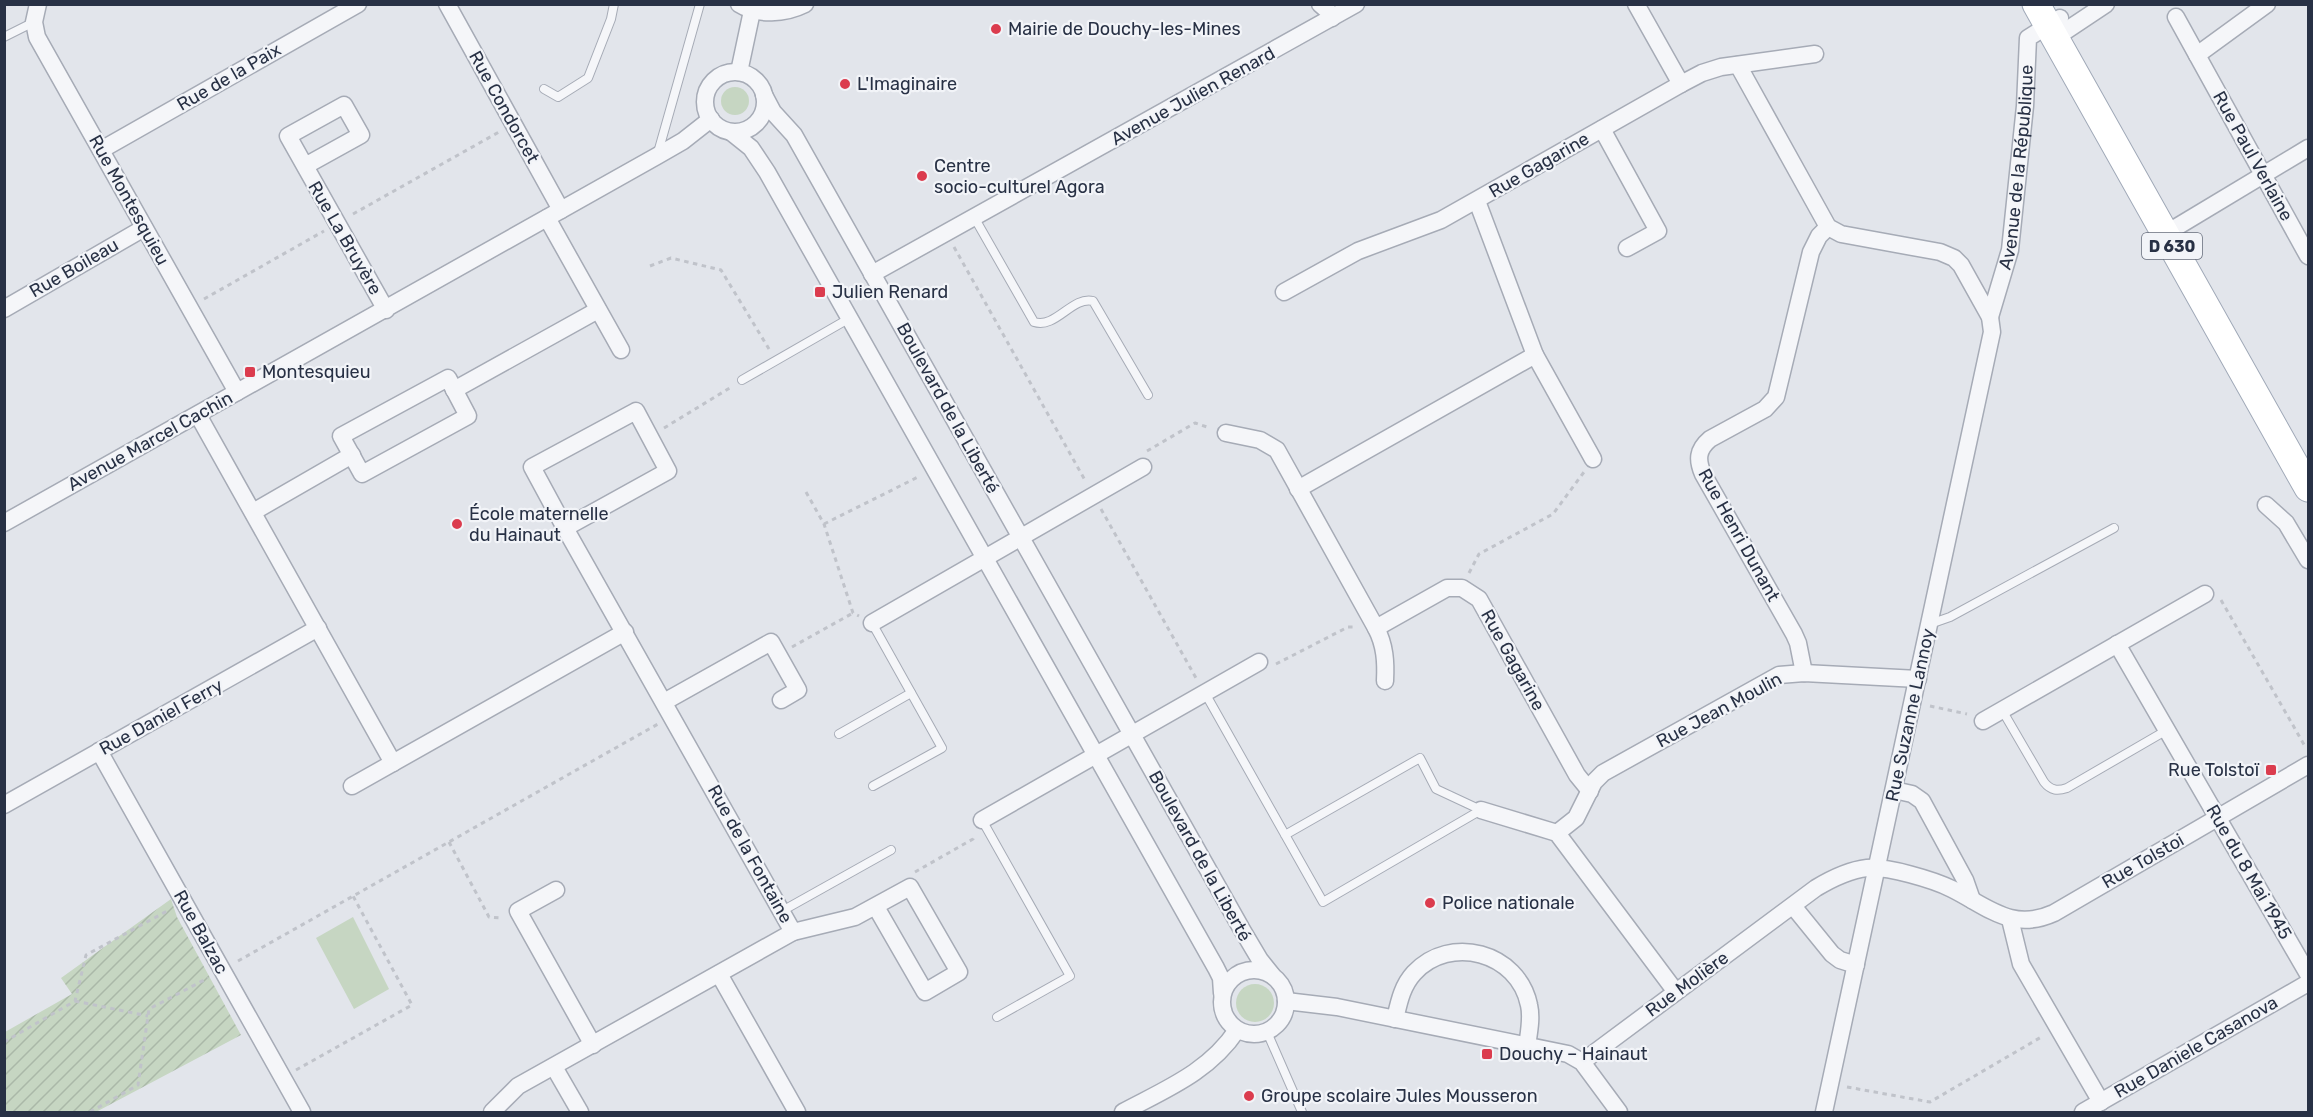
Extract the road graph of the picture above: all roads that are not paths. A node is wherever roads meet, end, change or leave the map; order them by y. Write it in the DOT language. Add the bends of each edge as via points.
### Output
graph roads {
  1 [pos="38,4"];
  2 [pos="358,4"];
  3 [pos="447,4"];
  4 [pos="614,4"];
  5 [pos="700,4"];
  6 [pos="805,4"];
  7 [pos="1320,4"];
  8 [pos="1356,4"];
  9 [pos="1636,4"];
  10 [pos="2106,4"];
  11 [pos="2267,4"];
  12 [pos="745,8"];
  13 [pos="2176,17"];
  14 [pos="1332,18"];
  15 [pos="2053,20"];
  16 [pos="34,22"];
  17 [pos="4,38"];
  18 [pos="1815,54"];
  19 [pos="2197,55"];
  20 [pos="1738,65"];
  21 [pos="739,72"];
  22 [pos="1682,84"];
  23 [pos="544,89"];
  24 [pos="764,95"];
  25 [pos="711,119"];
  26 [pos="1602,129"];
  27 [pos="731,132"];
  28 [pos="2308,148"];
  29 [pos="101,150"];
  30 [pos="657,156"];
  31 [pos="305,166"];
  32 [pos="2264,176"];
  33 [pos="1477,201"];
  34 [pos="554,214"];
  35 [pos="974,217"];
  36 [pos="1828,227"];
  37 [pos="144,228"];
  38 [pos="2171,230"];
  39 [pos="1626,248"];
  40 [pos="2308,256"];
  41 [pos="872,274"];
  42 [pos="1284,292"];
  43 [pos="4,309"];
  44 [pos="386,310"];
  45 [pos="598,310"];
  46 [pos="1989,317"];
  47 [pos="850,318"];
  48 [pos="621,350"];
  49 [pos="1535,355"];
  50 [pos="742,380"];
  51 [pos="454,390"];
  52 [pos="237,392"];
  53 [pos="1148,395"];
  54 [pos="198,415"];
  55 [pos="1226,434"];
  56 [pos="352,455"];
  57 [pos="1593,459"];
  58 [pos="2308,459"];
  59 [pos="1143,467"];
  60 [pos="2308,488"];
  61 [pos="1298,489"];
  62 [pos="2266,505"];
  63 [pos="253,512"];
  64 [pos="4,523"];
  65 [pos="566,528"];
  66 [pos="2114,528"];
  67 [pos="1021,537"];
  68 [pos="985,557"];
  69 [pos="2308,560"];
  70 [pos="2205,594"];
  71 [pos="872,623"];
  72 [pos="1930,624"];
  73 [pos="318,628"];
  74 [pos="1376,628"];
  75 [pos="625,632"];
  76 [pos="2117,644"];
  77 [pos="1259,662"];
  78 [pos="1804,673"];
  79 [pos="1918,679"];
  80 [pos="1385,681"];
  81 [pos="911,693"];
  82 [pos="1204,693"];
  83 [pos="781,700"];
  84 [pos="668,709"];
  85 [pos="2002,710"];
  86 [pos="1983,721"];
  87 [pos="2167,730"];
  88 [pos="839,734"];
  89 [pos="1132,735"];
  90 [pos="99,751"];
  91 [pos="1097,755"];
  92 [pos="393,763"];
  93 [pos="2308,765"];
  94 [pos="352,786"];
  95 [pos="873,786"];
  96 [pos="1894,790"];
  97 [pos="1590,791"];
  98 [pos="4,805"];
  99 [pos="1481,810"];
  100 [pos="2218,818"];
  101 [pos="982,820"];
  102 [pos="1557,833"];
  103 [pos="1285,835"];
  104 [pos="891,850"];
  105 [pos="1877,868"];
  106 [pos="556,890"];
  107 [pos="1972,900"];
  108 [pos="1793,906"];
  109 [pos="876,907"];
  110 [pos="782,911"];
  111 [pos="2010,919"];
  112 [pos="794,932"];
  113 [pos="1856,965"];
  114 [pos="719,974"];
  115 [pos="2308,974"];
  116 [pos="1272,975"];
  117 [pos="2308,983"];
  118 [pos="1676,992"];
  119 [pos="1222,993"];
  120 [pos="1286,1001"];
  121 [pos="997,1017"];
  122 [pos="1395,1019"];
  123 [pos="1237,1030"];
  124 [pos="1267,1032"];
  125 [pos="593,1045"];
  126 [pos="1527,1046"];
  127 [pos="1582,1062"];
  128 [pos="554,1067"];
  129 [pos="2101,1102"];
  130 [pos="302,1113"];
  131 [pos="492,1113"];
  132 [pos="580,1113"];
  133 [pos="797,1113"];
  134 [pos="1123,1113"];
  135 [pos="1302,1113"];
  136 [pos="1619,1113"];
  137 [pos="1824,1113"];
  138 [pos="2083,1113"];
  1 -- 16 [label="street"];
  2 -- 29 [label="street, Rue de la Paix"];
  3 -- 34 [label="street, Rue Condorcet"];
  4 -- 23 [label="lane" via="588,78 558,97"];
  5 -- 30 [label="lane"];
  6 -- 12 [label="street" via="778,11"];
  7 -- 14 [label="street"];
  8 -- 14 [label="street, Avenue Julien Renard"];
  9 -- 22 [label="street"];
  10 -- 15 [label="street"];
  11 -- 19 [label="street"];
  12 -- 21 [label="street"];
  13 -- 19 [label="street, Rue Paul Verlaine"];
  14 -- 35 [label="street, Avenue Julien Renard"];
  15 -- 38 [label="main road, D 630"];
  15 -- 46 [label="street, Avenue de la République" via="2028,38 2010,250"];
  16 -- 17 [label="lane"];
  16 -- 29 [label="street, Rue Montesquieu" via="37,37"];
  18 -- 20 [label="street, Rue Gagarine"];
  19 -- 32 [label="street, Rue Paul Verlaine"];
  20 -- 22 [label="street, Rue Gagarine" via="1711,70"];
  20 -- 36 [label="street"];
  21 -- 24 [label="street" via="755,80"];
  21 -- 25 [label="street" via="721,76 708,89 705,102"];
  22 -- 26 [label="street, Rue Gagarine"];
  24 -- 27 [label="street" via="763,112 756,124"];
  24 -- 41 [label="street, Boulevard de la Liberté" via="794,135"];
  25 -- 27 [label="street"];
  25 -- 30 [label="street, Avenue Marcel Cachin"];
  26 -- 33 [label="street, Rue Gagarine"];
  26 -- 39 [label="street, Rue Gagarine" via="1658,231"];
  27 -- 47 [label="street" via="762,163"];
  28 -- 32 [label="street"];
  29 -- 37 [label="street, Rue Montesquieu"];
  30 -- 34 [label="street, Avenue Marcel Cachin"];
  31 -- 44 [label="street, Rue La Bruyère"];
  32 -- 38 [label="street"];
  32 -- 40 [label="street, Rue Paul Verlaine"];
  33 -- 42 [label="street, Rue Gagarine" via="1432,224 1358,251"];
  33 -- 49 [label="street, Rue Gagarine"];
  34 -- 44 [label="street, Avenue Marcel Cachin"];
  34 -- 45 [label="street"];
  35 -- 41 [label="street, Avenue Julien Renard"];
  35 -- 53 [label="lane" via="1034,322 1045,323 1084,301 1094,301"];
  36 -- 46 [label="street" via="1841,234 1954,258"];
  36 -- 78 [label="street, Rue Henri Dunant" via="1810,252 1776,397 1765,409 1704,444 1698,457 1703,474 1798,642"];
  37 -- 43 [label="street, Rue Boileau"];
  37 -- 52 [label="street, Rue Montesquieu"];
  38 -- 58 [label="main road, D 630"];
  38 -- 60 [label="main road, D 630"];
  41 -- 67 [label="street, Boulevard de la Liberté"];
  44 -- 52 [label="street, Avenue Marcel Cachin"];
  45 -- 48 [label="street"];
  45 -- 51 [label="street"];
  46 -- 72 [label="street, Rue Suzanne Lannoy" via="1992,340"];
  47 -- 50 [label="lane"];
  47 -- 68 [label="street"];
  49 -- 57 [label="street, Rue Gagarine"];
  49 -- 61 [label="street"];
  51 -- 56 [label="street" via="448,378 341,436"];
  51 -- 56 [label="street" via="468,416 362,474"];
  52 -- 54 [label="street, Avenue Marcel Cachin"];
  54 -- 63 [label="street"];
  54 -- 64 [label="street, Avenue Marcel Cachin"];
  55 -- 61 [label="street" via="1272,446"];
  56 -- 63 [label="street"];
  59 -- 67 [label="street"];
  61 -- 74 [label="street"];
  62 -- 69 [label="street" via="2286,523"];
  63 -- 73 [label="street"];
  65 -- 65 [label="street, Rue de la Fontaine" via="532,467 636,411 668,471"];
  65 -- 75 [label="street, Rue de la Fontaine"];
  66 -- 72 [label="lane" via="1950,617"];
  67 -- 68 [label="street"];
  67 -- 89 [label="street, Boulevard de la Liberté"];
  68 -- 71 [label="street"];
  68 -- 91 [label="street"];
  70 -- 76 [label="street"];
  71 -- 81 [label="lane"];
  72 -- 79 [label="street, Rue Suzanne Lannoy"];
  73 -- 90 [label="street, Rue Daniel Ferry"];
  73 -- 92 [label="street"];
  74 -- 80 [label="street" via="1385,655"];
  74 -- 97 [label="street, Rue Gagarine" via="1440,590 1462,588 1479,599 1577,775"];
  75 -- 84 [label="street, Rue de la Fontaine"];
  75 -- 92 [label="street"];
  76 -- 85 [label="street"];
  76 -- 87 [label="street, Rue du 8 Mai 1945"];
  77 -- 82 [label="street"];
  78 -- 79 [label="street, Rue Jean Moulin"];
  78 -- 97 [label="street, Rue Jean Moulin" via="1779,675 1603,773"];
  79 -- 96 [label="street, Rue Suzanne Lannoy"];
  81 -- 88 [label="lane"];
  81 -- 95 [label="lane" via="942,748"];
  82 -- 89 [label="street"];
  82 -- 103 [label="lane"];
  83 -- 84 [label="street" via="798,690 771,642"];
  84 -- 110 [label="street, Rue de la Fontaine"];
  85 -- 86 [label="street"];
  85 -- 87 [label="lane" via="2044,782 2055,790 2067,788"];
  87 -- 100 [label="street, Rue du 8 Mai 1945"];
  89 -- 91 [label="street"];
  89 -- 116 [label="street, Boulevard de la Liberté"];
  90 -- 98 [label="street, Rue Daniel Ferry"];
  90 -- 130 [label="street, Rue Balzac"];
  91 -- 101 [label="street"];
  91 -- 119 [label="street" via="1216,968"];
  92 -- 94 [label="street"];
  93 -- 100 [label="street, Rue Tolstoi"];
  96 -- 105 [label="street, Rue Suzanne Lannoy"];
  96 -- 107 [label="street" via="1922,801"];
  97 -- 102 [label="street, Rue Jean Moulin" via="1576,818"];
  99 -- 102 [label="street"];
  99 -- 103 [label="lane" via="1436,789 1420,758"];
  99 -- 103 [label="lane" via="1323,902"];
  100 -- 111 [label="street, Rue Tolstoi" via="2054,913 2036,920"];
  100 -- 115 [label="street, Rue du 8 Mai 1945"];
  101 -- 121 [label="lane" via="1070,976"];
  102 -- 118 [label="street"];
  104 -- 110 [label="lane"];
  105 -- 107 [label="street, Rue Tolstoi" via="1928,880"];
  105 -- 108 [label="street, Rue Molière" via="1835,878"];
  105 -- 113 [label="street, Rue Suzanne Lannoy"];
  106 -- 125 [label="street" via="518,911"];
  107 -- 111 [label="street, Rue Tolstoi"];
  108 -- 113 [label="street" via="1832,954"];
  108 -- 118 [label="street, Rue Molière"];
  109 -- 109 [label="street, Rue de la Fontaine" via="925,992 959,972 910,887"];
  109 -- 112 [label="street, Rue de la Fontaine" via="844,921"];
  110 -- 112 [label="street, Rue de la Fontaine"];
  111 -- 129 [label="street" via="2021,964"];
  112 -- 114 [label="street"];
  113 -- 137 [label="street, Rue Suzanne Lannoy"];
  114 -- 125 [label="street"];
  114 -- 133 [label="street"];
  116 -- 119 [label="street" via="1244,971 1232,978"];
  116 -- 120 [label="street" via="1283,988"];
  117 -- 129 [label="street, Rue Daniele Casanova"];
  118 -- 127 [label="street, Rue Molière"];
  119 -- 123 [label="street" via="1222,1012"];
  120 -- 122 [label="street"];
  120 -- 124 [label="street" via="1281,1019"];
  122 -- 126 [label="street"];
  122 -- 126 [label="street" via="1402,991 1420,967 1446,954 1475,952 1502,963 1521,985 1530,1013"];
  123 -- 124 [label="street" via="1254,1035"];
  123 -- 134 [label="street" via="1212,1060"];
  124 -- 135 [label="lane"];
  125 -- 128 [label="street"];
  126 -- 127 [label="street" via="1568,1054"];
  127 -- 136 [label="street"];
  128 -- 131 [label="street" via="518,1086"];
  128 -- 132 [label="street"];
  129 -- 138 [label="street, Rue Daniele Casanova"];
}
